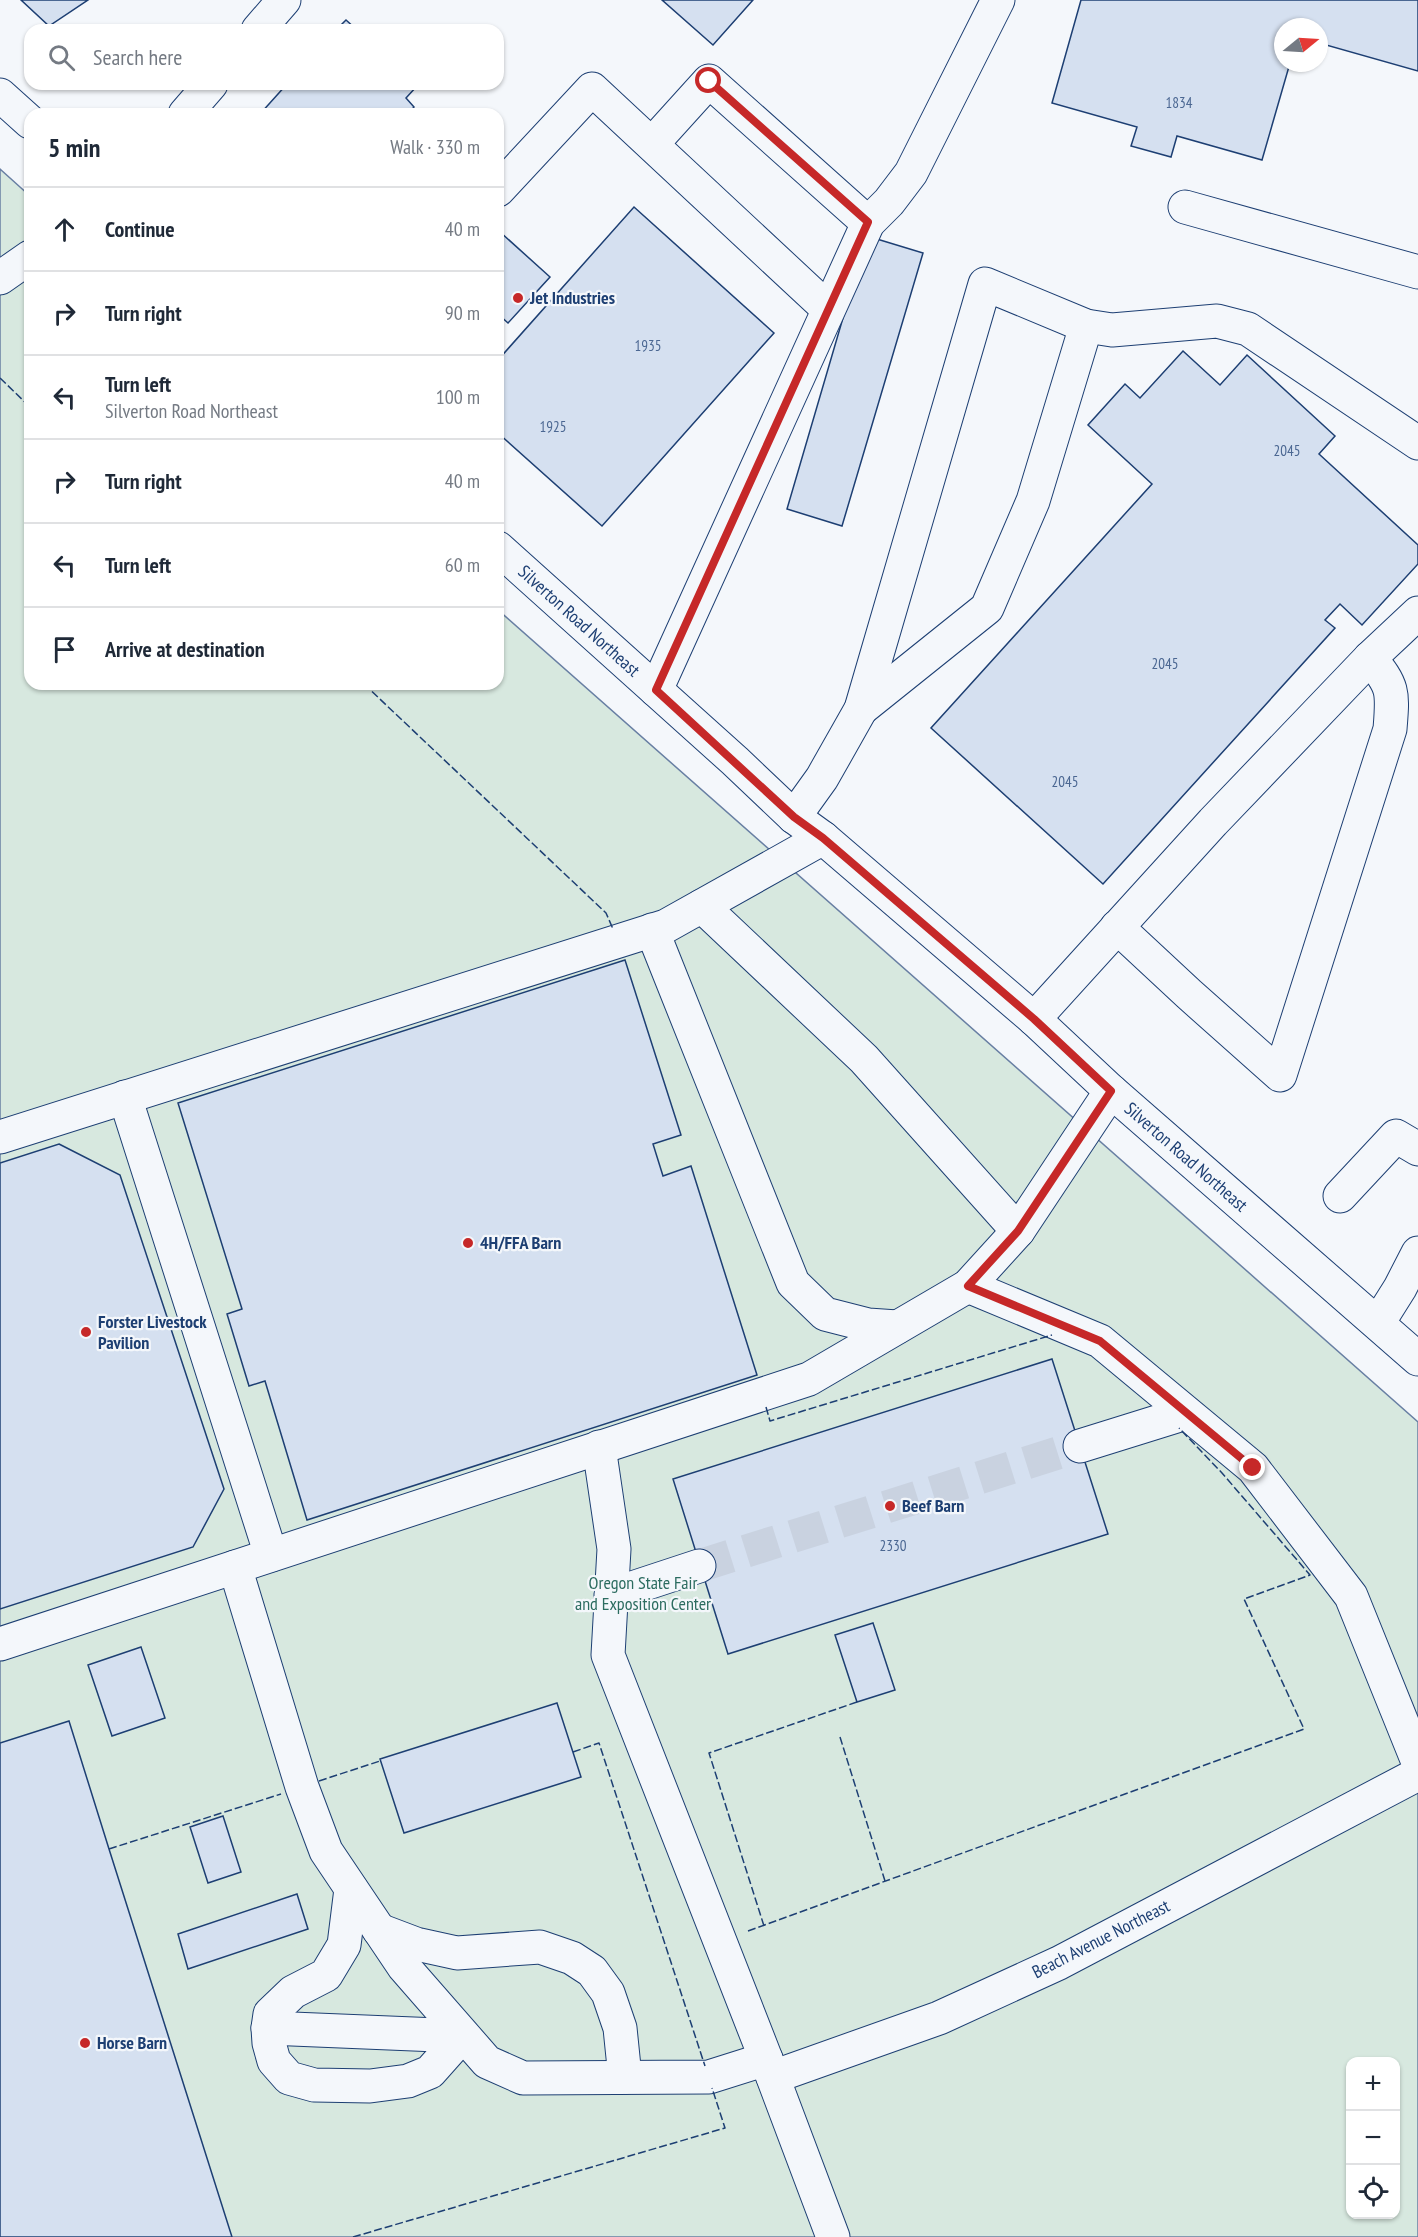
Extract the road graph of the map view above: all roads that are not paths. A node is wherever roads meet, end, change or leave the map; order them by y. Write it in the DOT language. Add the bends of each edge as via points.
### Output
graph roads {
  1 [pos="284,0"];
  2 [pos="998,0"];
  3 [pos="263,24"];
  4 [pos="206,90"];
  5 [pos="0,94"];
  6 [pos="190,108"];
  7 [pos="24,116"];
  8 [pos="652,144"];
  9 [pos="504,184"];
  10 [pos="1185,207"];
  11 [pos="868,222"];
  12 [pos="24,261"];
  13 [pos="1418,272"];
  14 [pos="0,278"];
  15 [pos="828,309"];
  16 [pos="1086,326"];
  17 [pos="1418,443"];
  18 [pos="504,553"];
  19 [pos="1418,613"];
  20 [pos="1370,658"];
  21 [pos="656,690"];
  22 [pos="861,709"];
  23 [pos="794,817"];
  24 [pos="823,838"];
  25 [pos="702,906"];
  26 [pos="1117,927"];
  27 [pos="652,930"];
  28 [pos="1034,1019"];
  29 [pos="1111,1091"];
  30 [pos="125,1097"];
  31 [pos="0,1137"];
  32 [pos="1418,1149"];
  33 [pos="1340,1196"];
  34 [pos="1018,1231"];
  35 [pos="1418,1253"];
  36 [pos="968,1286"];
  37 [pos="1377,1323"];
  38 [pos="897,1327"];
  39 [pos="1418,1359"];
  40 [pos="1186,1413"];
  41 [pos="1080,1446"];
  42 [pos="599,1447"];
  43 [pos="271,1555"];
  44 [pos="699,1566"];
  45 [pos="235,1567"];
  46 [pos="611,1595"];
  47 [pos="0,1644"];
  48 [pos="1418,1762"];
  49 [pos="1418,1774"];
  50 [pos="351,1888"];
  51 [pos="379,1930"];
  52 [pos="268,2028"];
  53 [pos="462,2036"];
  54 [pos="769,2068"];
  55 [pos="625,2078"];
  56 [pos="833,2237"];
  1 -- 3 [label="main road"];
  2 -- 11 [label="main road" via="911,173"];
  4 -- 6 [label="main road"];
  5 -- 7 [label="main road"];
  8 -- 9 [label="main road" via="592,89"];
  8 -- 11 [label="main road" via="709,81"];
  8 -- 15 [label="main road"];
  10 -- 13 [label="main road"];
  11 -- 15 [label="main road"];
  12 -- 14 [label="main road"];
  15 -- 21 [label="main road"];
  16 -- 17 [label="main road" via="1112,330 1217,321 1248,329"];
  16 -- 22 [label="main road" via="1033,501 987,608"];
  16 -- 22 [label="main road" via="985,284"];
  18 -- 21 [label="main road, Silverton Road Northeast"];
  19 -- 20 [label="main road"];
  20 -- 26 [label="main road"];
  20 -- 26 [label="main road" via="1388,679 1392,702 1390,729 1280,1075"];
  21 -- 23 [label="main road, Silverton Road Northeast"];
  22 -- 23 [label="main road" via="822,778"];
  23 -- 24 [label="main road, Silverton Road Northeast"];
  24 -- 25 [label="main road"];
  24 -- 28 [label="main road, Silverton Road Northeast"];
  25 -- 27 [label="main road"];
  25 -- 34 [label="main road" via="864,1059"];
  26 -- 28 [label="main road"];
  27 -- 30 [label="main road"];
  27 -- 38 [label="main road" via="792,1283 825,1314 868,1325"];
  28 -- 29 [label="main road, Silverton Road Northeast"];
  29 -- 34 [label="main road"];
  29 -- 37 [label="main road, Silverton Road Northeast"];
  30 -- 31 [label="main road"];
  30 -- 43 [label="main road"];
  32 -- 33 [label="main road" via="1396,1136"];
  34 -- 36 [label="main road"];
  35 -- 37 [label="main road"];
  36 -- 38 [label="main road"];
  36 -- 40 [label="main road" via="1100,1341"];
  37 -- 39 [label="main road, Silverton Road Northeast"];
  38 -- 42 [label="main road" via="809,1379"];
  40 -- 41 [label="main road"];
  40 -- 48 [label="main road" via="1253,1468 1351,1596"];
  42 -- 43 [label="main road"];
  42 -- 46 [label="main road" via="614,1549"];
  43 -- 45 [label="main road"];
  44 -- 46 [label="main road"];
  45 -- 47 [label="main road"];
  45 -- 50 [label="main road, Beach Avenue Northeast" via="302,1787 326,1851"];
  46 -- 54 [label="main road" via="608,1655"];
  49 -- 54 [label="main road, Beach Avenue Northeast" via="1059,1963 939,2018"];
  50 -- 51 [label="main road, Beach Avenue Northeast"];
  50 -- 52 [label="main road" via="344,1945 326,1975 293,1992 270,2014"];
  51 -- 53 [label="main road, Beach Avenue Northeast" via="404,1967"];
  51 -- 55 [label="main road" via="457,1953 540,1947 572,1958 592,1971 608,1993 620,2028"];
  52 -- 53 [label="main road"];
  52 -- 53 [label="main road" via="274,2061 289,2078 314,2085 370,2086 408,2081 430,2072"];
  53 -- 55 [label="main road, Beach Avenue Northeast" via="487,2062 523,2078"];
  54 -- 55 [label="main road, Beach Avenue Northeast" via="709,2077"];
  54 -- 56 [label="main road"];
}
